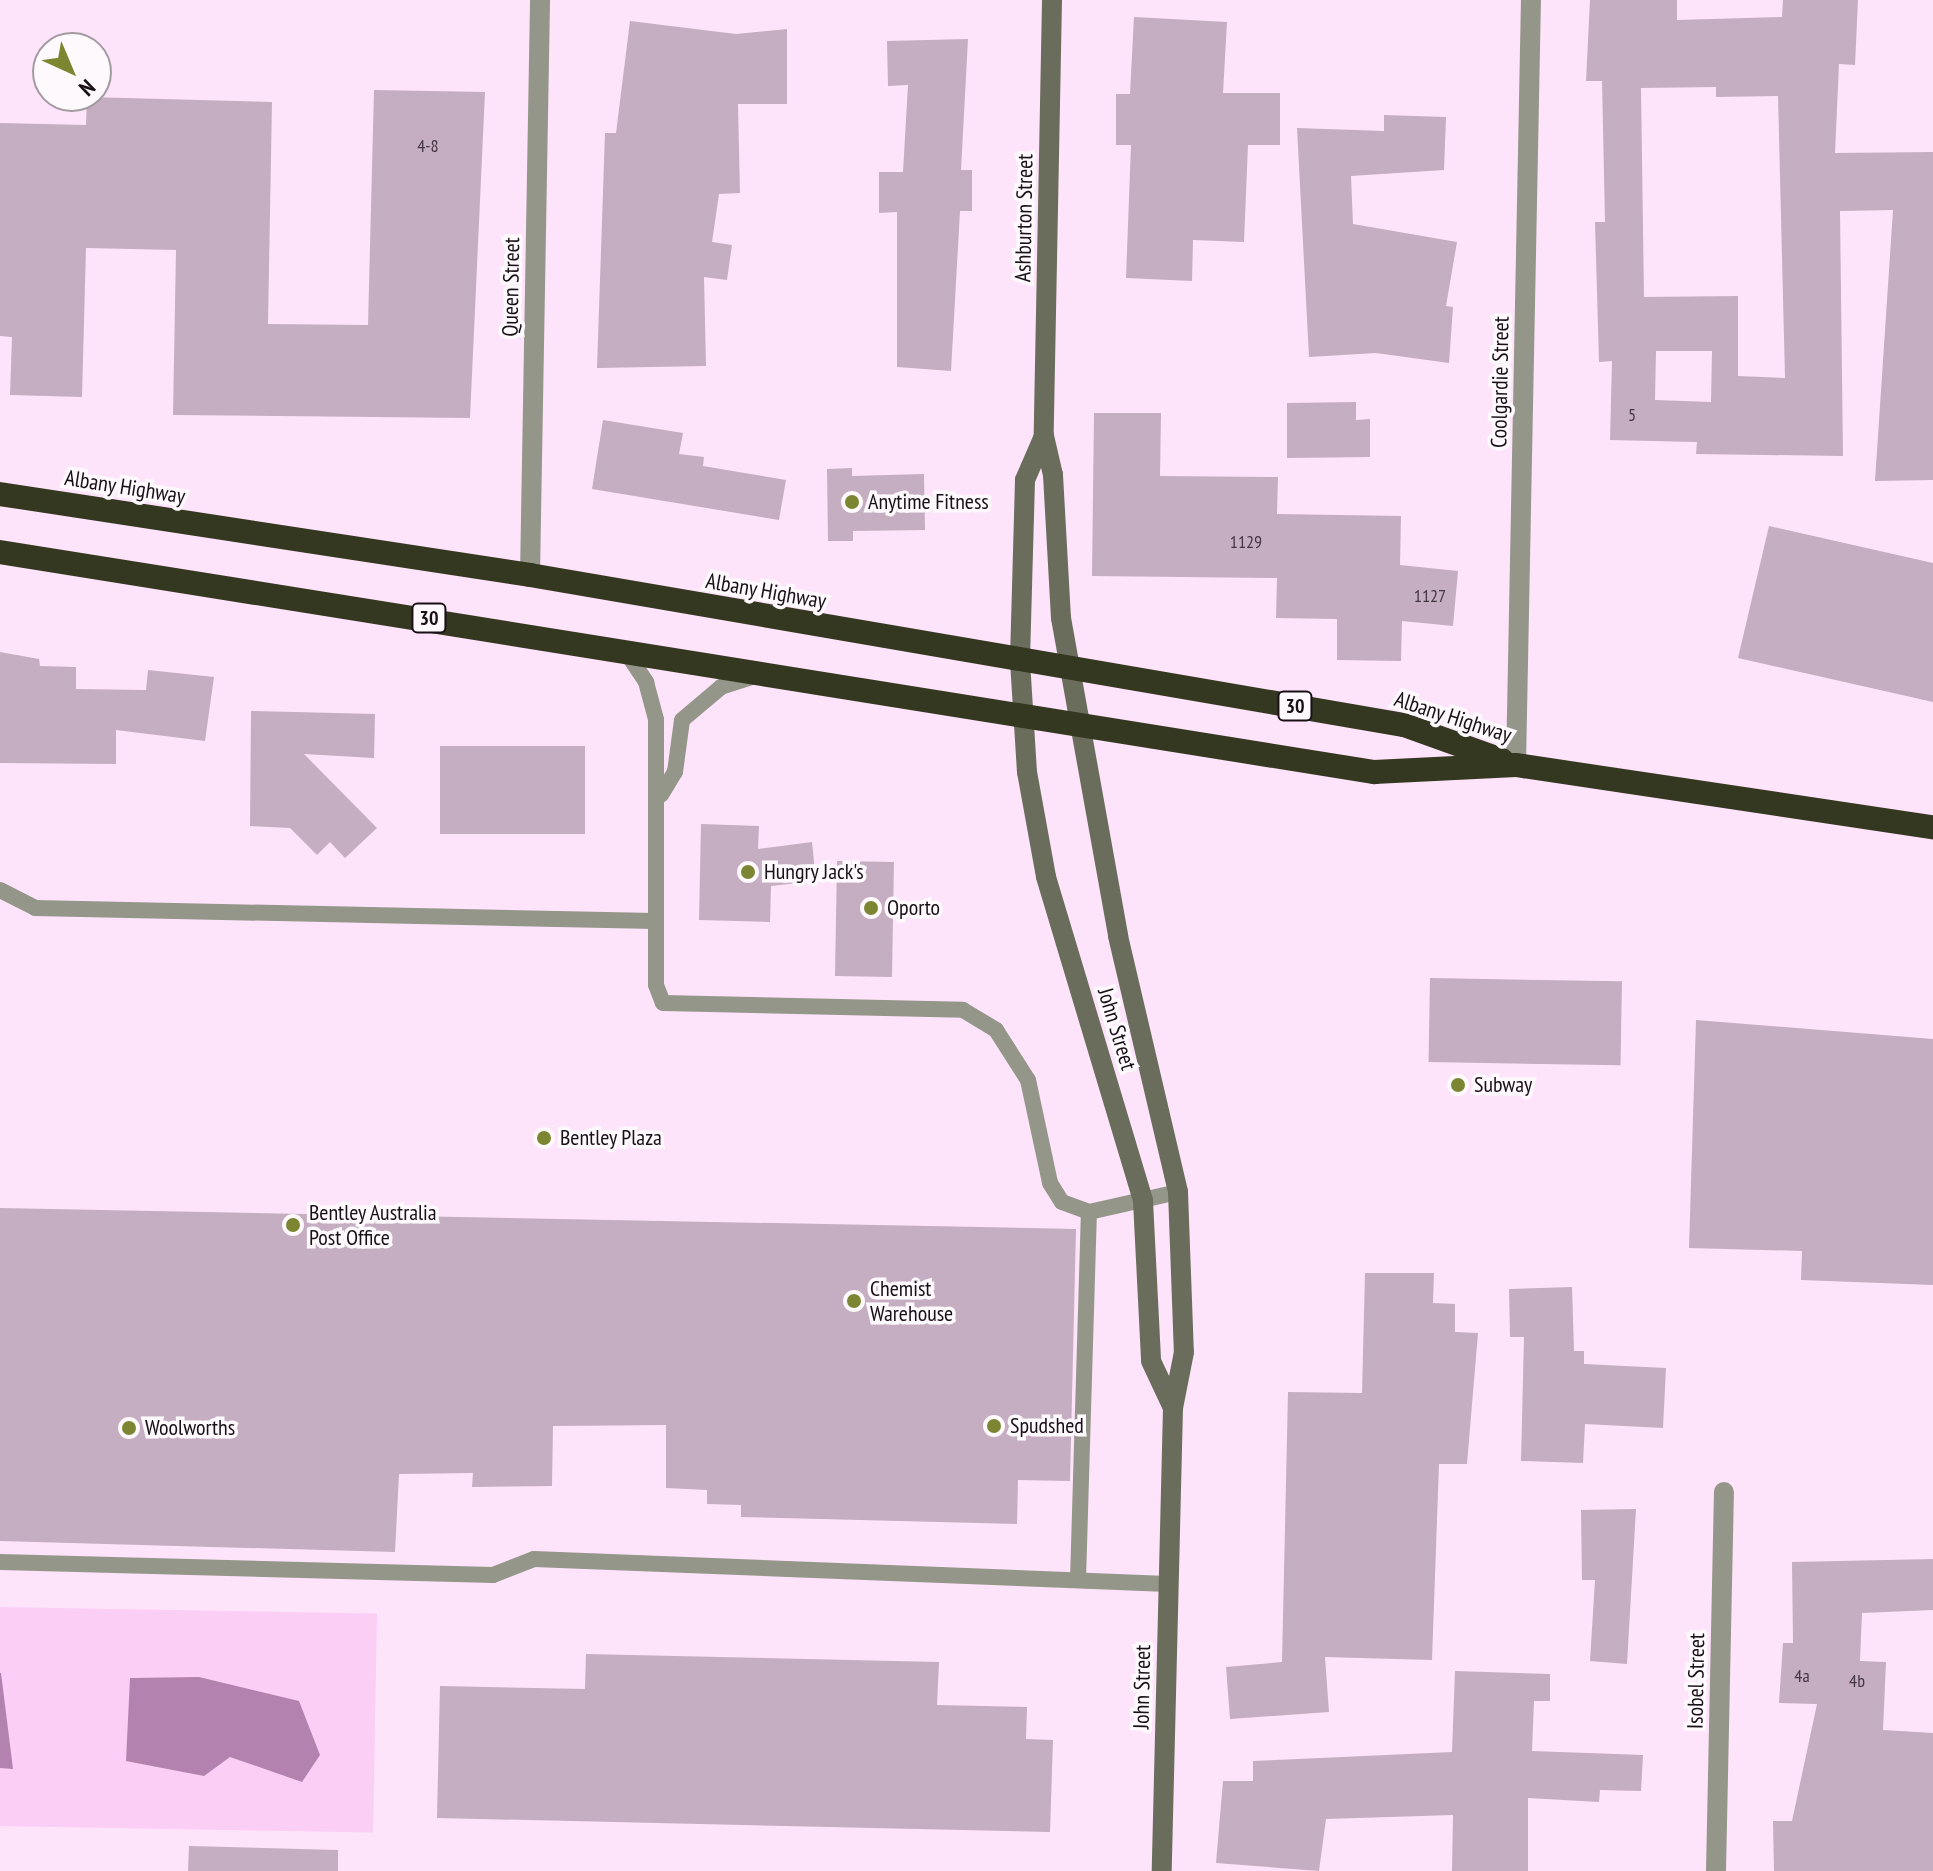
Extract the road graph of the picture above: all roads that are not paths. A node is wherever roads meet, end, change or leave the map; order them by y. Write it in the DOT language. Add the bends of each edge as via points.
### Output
graph roads {
  1 [pos="540,0"];
  2 [pos="1052,0"];
  3 [pos="1531,0"];
  4 [pos="1044,436"];
  5 [pos="0,494"];
  6 [pos="0,552"];
  7 [pos="530,575"];
  8 [pos="622,647"];
  9 [pos="1020,661"];
  10 [pos="1069,670"];
  11 [pos="765,673"];
  12 [pos="1021,715"];
  13 [pos="1078,724"];
  14 [pos="1516,765"];
  15 [pos="661,795"];
  16 [pos="1933,827"];
  17 [pos="0,890"];
  18 [pos="655,921"];
  19 [pos="1178,1192"];
  20 [pos="1143,1201"];
  21 [pos="1089,1212"];
  22 [pos="1173,1408"];
  23 [pos="1724,1492"];
  24 [pos="0,1562"];
  25 [pos="1078,1580"];
  26 [pos="1168,1584"];
  27 [pos="1162,1871"];
  28 [pos="1716,1871"];
  1 -- 7 [label="street, Queen Street"];
  2 -- 4 [label="main road, Ashburton Street"];
  3 -- 14 [label="street, Coolgardie Street"];
  4 -- 9 [label="main road, Ashburton Street" via="1025,480"];
  4 -- 10 [label="main road, Ashburton Street"];
  5 -- 7 [label="highway, Albany Highway / 30"];
  6 -- 8 [label="highway, Albany Highway / 30"];
  7 -- 9 [label="highway, Albany Highway / 30"];
  8 -- 11 [label="highway, Albany Highway / 30"];
  8 -- 15 [label="lane" via="652,698 653,776"];
  9 -- 10 [label="highway, Albany Highway / 30"];
  9 -- 12 [label="main road, John Street"];
  10 -- 13 [label="main road, John Street"];
  10 -- 14 [label="highway, Albany Highway / 30" via="1404,725"];
  11 -- 12 [label="highway, Albany Highway / 30"];
  11 -- 15 [label="lane" via="721,687 688,713 675,772"];
  12 -- 13 [label="highway, Albany Highway / 30"];
  12 -- 20 [label="main road, John Street" via="1046,877"];
  13 -- 14 [label="highway, Albany Highway / 30" via="1374,772"];
  13 -- 19 [label="main road, John Street"];
  14 -- 16 [label="highway, Albany Highway / 30"];
  15 -- 18 [label="lane"];
  17 -- 18 [label="lane" via="35,908"];
  18 -- 21 [label="lane" via="663,1003 963,1010 996,1030 1028,1080 1050,1183 1062,1202"];
  19 -- 20 [label="lane"];
  19 -- 22 [label="main road, John Street" via="1184,1352"];
  20 -- 21 [label="lane"];
  20 -- 22 [label="main road, John Street" via="1151,1361"];
  21 -- 25 [label="lane"];
  22 -- 26 [label="main road, John Street"];
  23 -- 28 [label="street, Isobel Street"];
  24 -- 25 [label="lane" via="493,1575 534,1559"];
  25 -- 26 [label="lane"];
  26 -- 27 [label="main road, John Street"];
}
